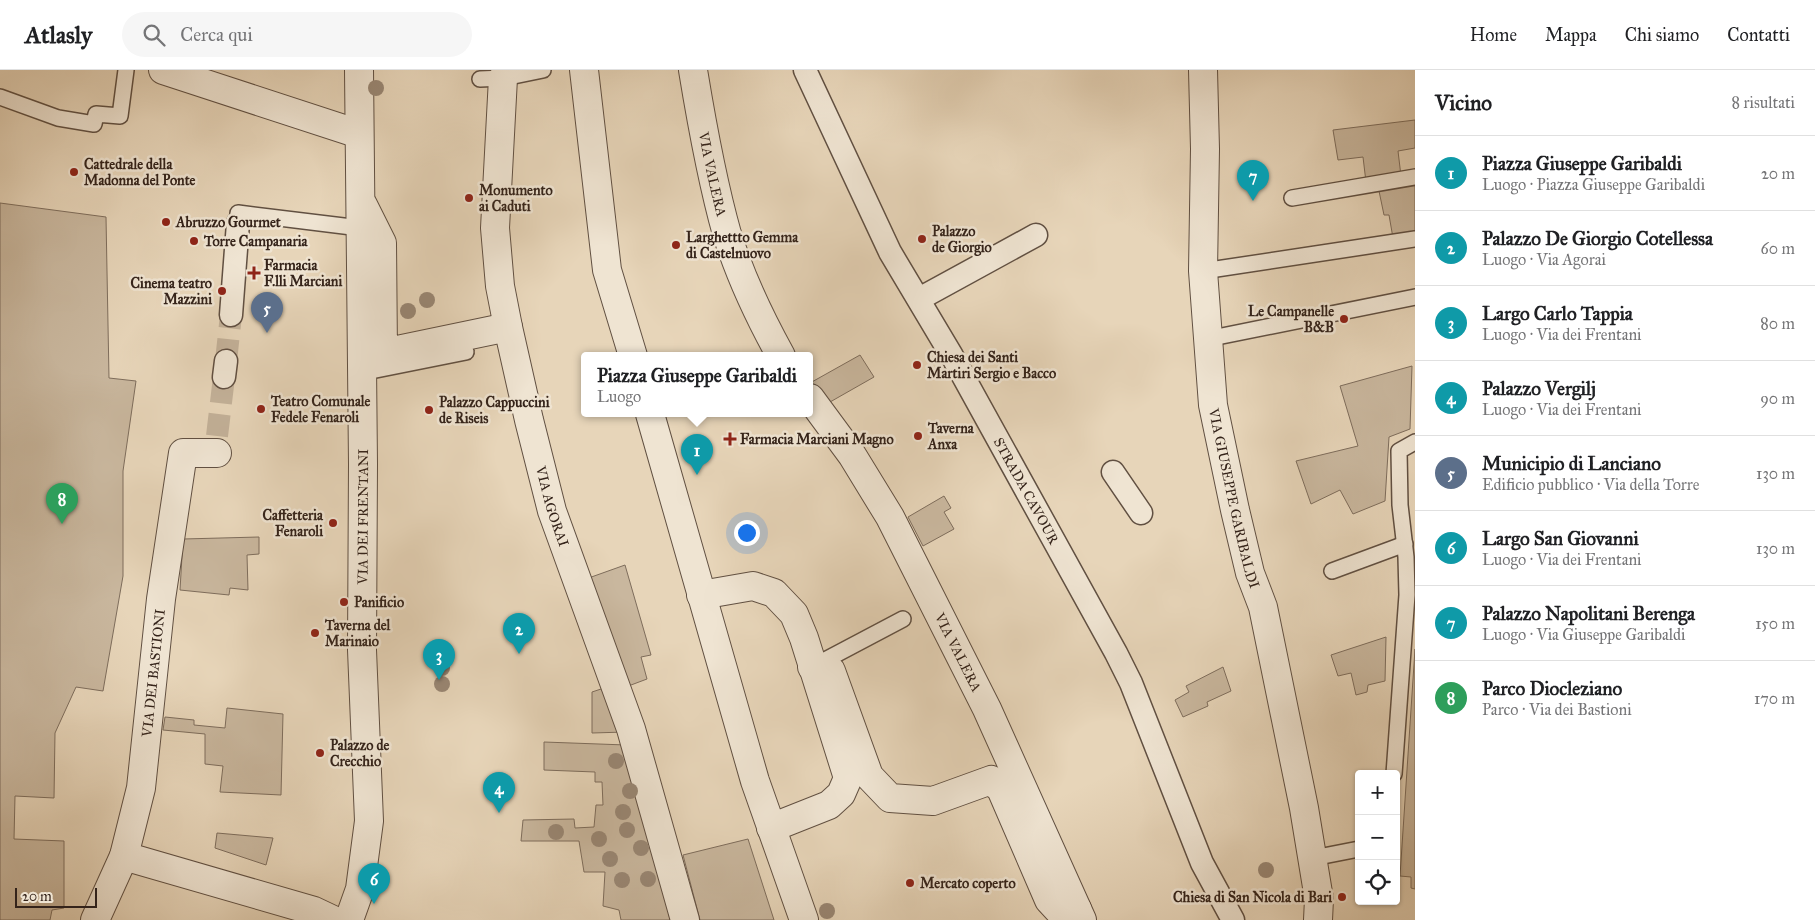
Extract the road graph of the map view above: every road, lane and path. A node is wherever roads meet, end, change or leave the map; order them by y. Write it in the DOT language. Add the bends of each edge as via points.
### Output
graph roads {
  1 [pos="126,70"];
  2 [pos="163,70"];
  3 [pos="359,70"];
  4 [pos="543,70"];
  5 [pos="584,70"];
  6 [pos="693,70"];
  7 [pos="805,70"];
  8 [pos="1203,70"];
  9 [pos="495,76"];
  10 [pos="0,97"];
  11 [pos="359,117"];
  12 [pos="1415,177"];
  13 [pos="360,197"];
  14 [pos="1292,198"];
  15 [pos="238,223"];
  16 [pos="360,228"];
  17 [pos="1036,235"];
  18 [pos="1415,239"];
  19 [pos="1203,271"];
  20 [pos="1415,297"];
  21 [pos="919,299"];
  22 [pos="231,315"];
  23 [pos="508,327"];
  24 [pos="1207,339"];
  25 [pos="466,352"];
  26 [pos="632,352"];
  27 [pos="779,352"];
  28 [pos="361,373"];
  29 [pos="813,402"];
  30 [pos="651,417"];
  31 [pos="1415,442"];
  32 [pos="217,445"];
  33 [pos="1113,472"];
  34 [pos="1140,513"];
  35 [pos="1405,544"];
  36 [pos="1332,571"];
  37 [pos="701,595"];
  38 [pos="903,619"];
  39 [pos="812,667"];
  40 [pos="1394,770"];
  41 [pos="771,828"];
  42 [pos="1355,850"];
  43 [pos="124,856"];
  44 [pos="1312,858"];
  45 [pos="1079,914"];
  46 [pos="96,920"];
  47 [pos="333,920"];
  48 [pos="349,920"];
  49 [pos="685,920"];
  50 [pos="804,920"];
  51 [pos="1233,920"];
  52 [pos="1318,920"];
  1 -- 10 [label="lane" via="120,116 96,114 94,124 58,118"];
  2 -- 11 [label="street"];
  3 -- 11 [label="street, VIA DEI FRENTANI"];
  4 -- 9 [label="lane"];
  5 -- 26 [label="street" via="607,270"];
  6 -- 27 [label="street, VIA VALERA" via="728,235 760,318"];
  7 -- 21 [label="street, STRADA CAVOUR" via="890,252"];
  8 -- 19 [label="street, VIA GIUSEPPE GARIBALDI" via="1208,210"];
  9 -- 23 [label="street, VIA AGORAI" via="495,228 500,286"];
  11 -- 13 [label="street, VIA DEI FRENTANI"];
  12 -- 14 [label="lane"];
  13 -- 16 [label="street, VIA DEI FRENTANI"];
  13 -- 23 [label="street" via="382,243 383,353"];
  15 -- 16 [label="lane" via="238,213"];
  15 -- 22 [label="street"];
  16 -- 28 [label="street, VIA DEI FRENTANI"];
  17 -- 21 [label="street"];
  18 -- 19 [label="lane"];
  19 -- 24 [label="street, VIA GIUSEPPE GARIBALDI"];
  20 -- 24 [label="lane"];
  21 -- 51 [label="street, STRADA CAVOUR" via="1120,660 1202,863"];
  23 -- 49 [label="street, VIA AGORAI" via="552,511 631,729"];
  24 -- 44 [label="street, VIA GIUSEPPE GARIBALDI" via="1213,405 1250,573 1262,602"];
  25 -- 28 [label="lane"];
  28 -- 48 [label="street, VIA DEI FRENTANI" via="362,650 369,821 360,890"];
  29 -- 45 [label="street, VIA VALERA" via="852,455 890,517 987,709"];
  30 -- 37 [label="street"];
  31 -- 35 [label="lane" via="1400,451 1400,505"];
  32 -- 43 [label="street, VIA DEI BASTIONI" via="183,453 161,599 141,788"];
  33 -- 34 [label="street"];
  35 -- 36 [label="lane"];
  35 -- 40 [label="lane" via="1407,595"];
  37 -- 39 [label="street" via="753,586 774,593 794,614"];
  37 -- 41 [label="street"];
  38 -- 39 [label="lane"];
  39 -- 41 [label="street" via="848,778 841,794 829,805"];
  39 -- 45 [label="street" via="831,671 869,776 890,798 933,801 991,780 1001,789 1049,900 1061,913"];
  41 -- 50 [label="street"];
  42 -- 44 [label="lane"];
  43 -- 46 [label="street, VIA DEI BASTIONI"];
  43 -- 47 [label="street" via="314,911"];
  44 -- 52 [label="street, VIA GIUSEPPE GARIBALDI" via="1319,899"];
}
